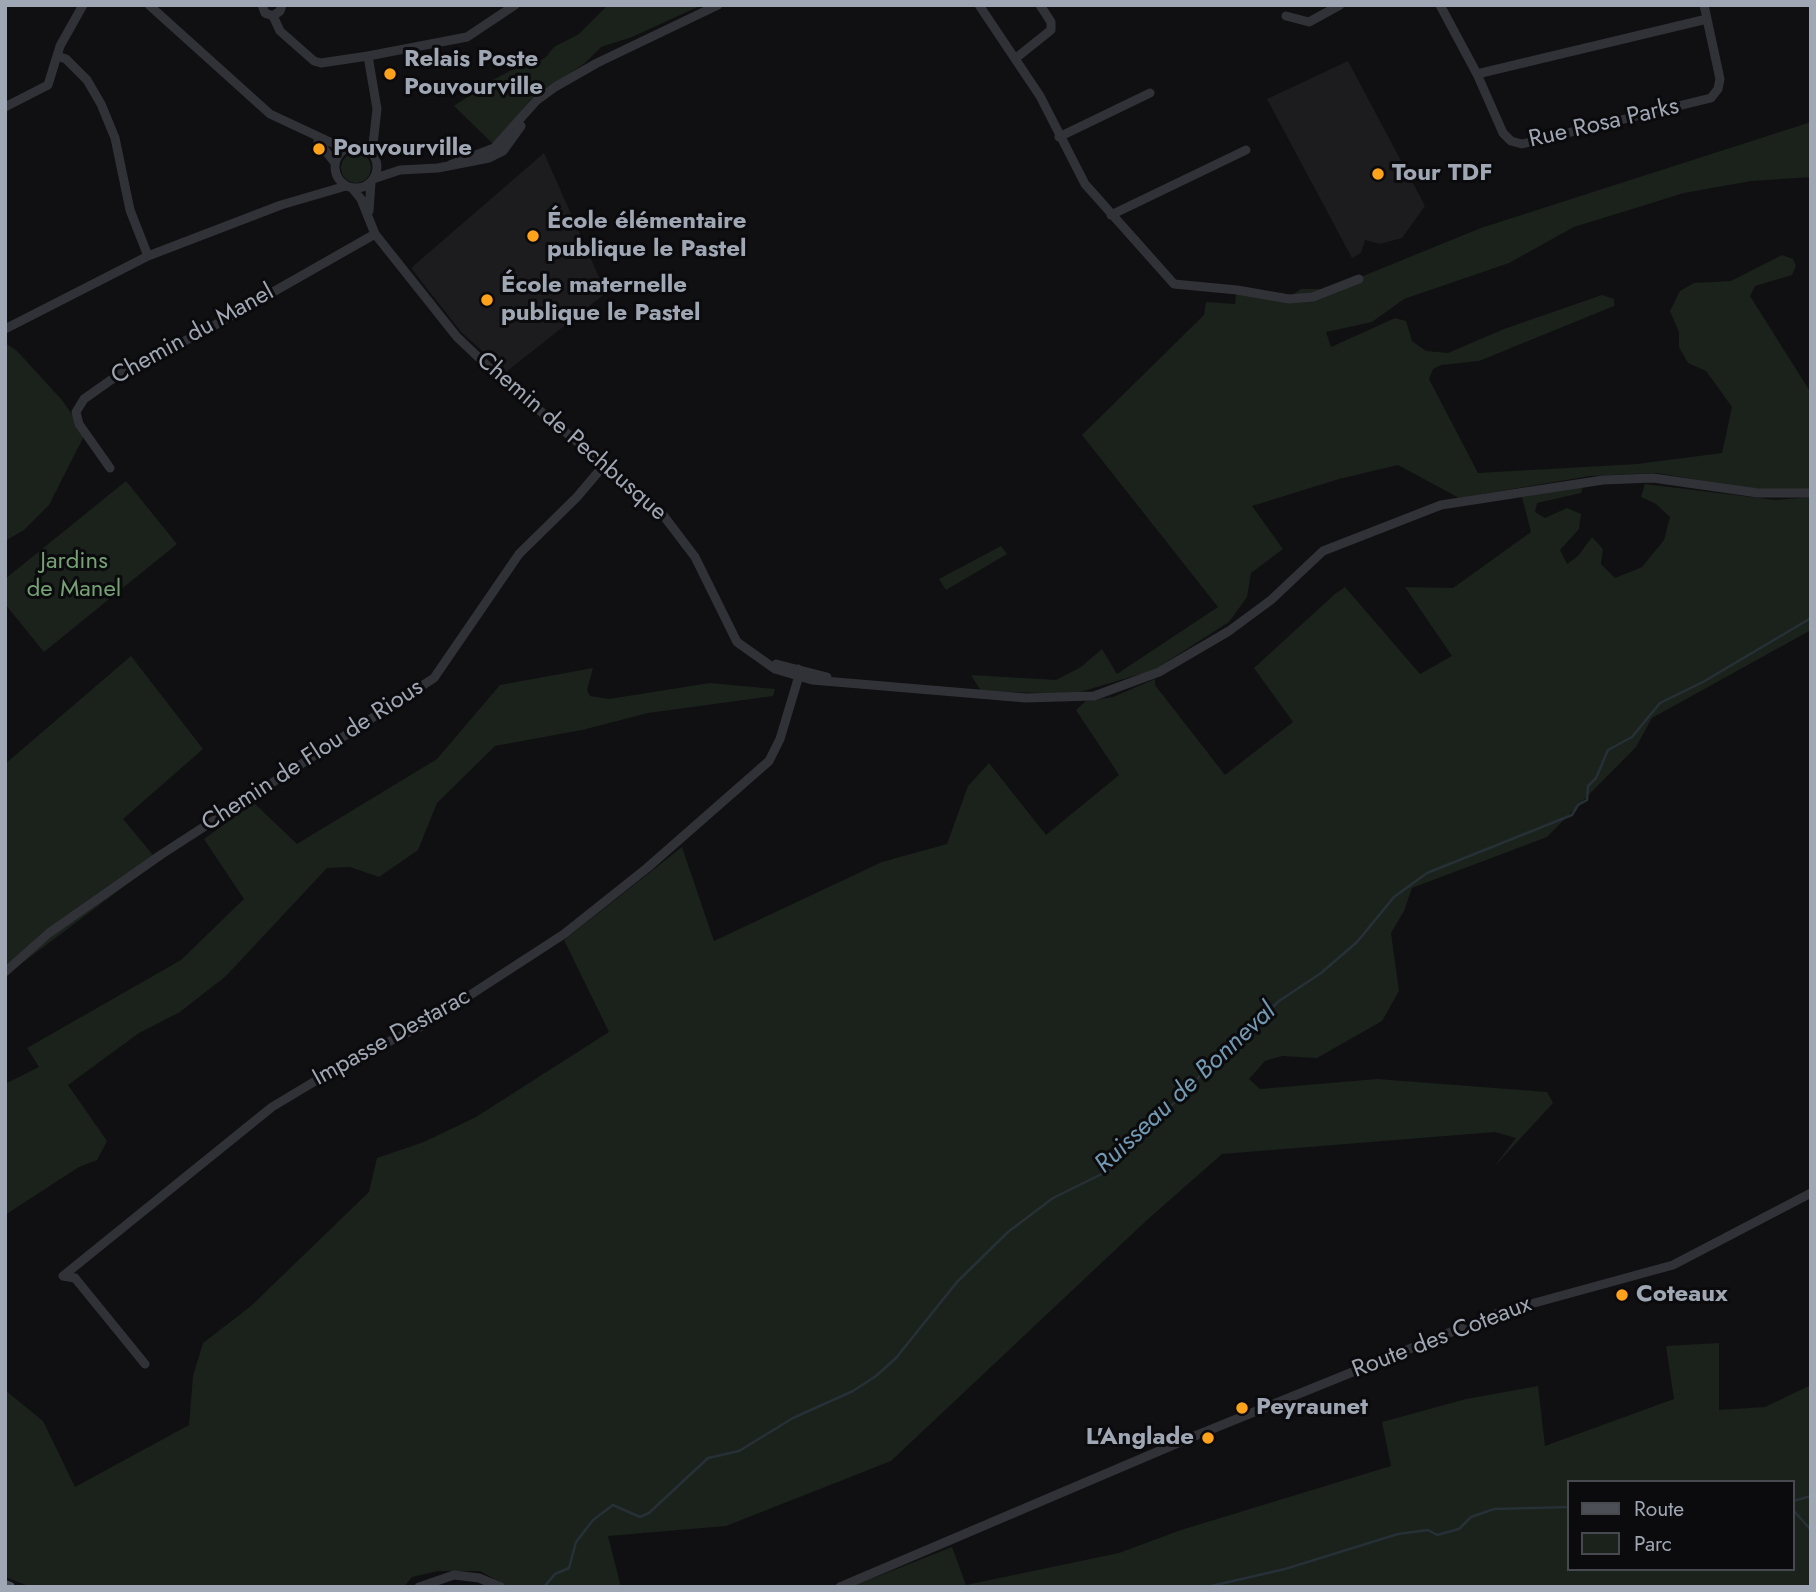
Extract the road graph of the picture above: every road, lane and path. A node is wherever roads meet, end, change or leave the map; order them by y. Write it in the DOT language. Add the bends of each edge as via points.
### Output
graph roads {
  1 [pos="83,5"];
  2 [pos="149,5"];
  3 [pos="282,5"];
  4 [pos="515,5"];
  5 [pos="718,5"];
  6 [pos="979,5"];
  7 [pos="1040,5"];
  8 [pos="1340,5"];
  9 [pos="1440,5"];
  10 [pos="1704,5"];
  11 [pos="259,6"];
  12 [pos="708,8"];
  13 [pos="273,16"];
  14 [pos="1286,16"];
  15 [pos="1707,19"];
  16 [pos="57,56"];
  17 [pos="368,56"];
  18 [pos="1016,58"];
  19 [pos="1477,74"];
  20 [pos="1150,93"];
  21 [pos="5,107"];
  22 [pos="375,122"];
  23 [pos="312,135"];
  24 [pos="1059,137"];
  25 [pos="350,147"];
  26 [pos="1246,150"];
  27 [pos="373,155"];
  28 [pos="335,165"];
  29 [pos="400,170"];
  30 [pos="372,181"];
  31 [pos="349,187"];
  32 [pos="319,193"];
  33 [pos="1111,215"];
  34 [pos="369,217"];
  35 [pos="375,234"];
  36 [pos="148,256"];
  37 [pos="1359,279"];
  38 [pos="5,329"];
  39 [pos="605,464"];
  40 [pos="110,468"];
  41 [pos="1811,493"];
  42 [pos="764,662"];
  43 [pos="798,673"];
  44 [pos="788,674"];
  45 [pos="788,705"];
  46 [pos="5,972"];
  47 [pos="1811,1193"];
  48 [pos="145,1364"];
  49 [pos="419,1587"];
  50 [pos="501,1587"];
  51 [pos="840,1587"];
  1 -- 16 [label="street"];
  2 -- 23 [label="street" via="270,114"];
  3 -- 13 [label="street"];
  4 -- 17 [label="street" via="467,37"];
  5 -- 12 [label="street"];
  6 -- 18 [label="street"];
  7 -- 18 [label="street" via="1051,30"];
  8 -- 14 [label="street" via="1309,22"];
  9 -- 19 [label="street, Rue Rosa Parks"];
  10 -- 15 [label="street, Rue Rosa Parks"];
  11 -- 13 [label="street"];
  12 -- 29 [label="street" via="555,88 533,108 503,151 489,158"];
  13 -- 17 [label="street" via="280,31 314,61"];
  15 -- 19 [label="street"];
  15 -- 19 [label="street, Rue Rosa Parks" via="1720,79 1714,95 1618,123 1514,142 1501,130"];
  16 -- 21 [label="street" via="48,85"];
  16 -- 36 [label="street" via="87,80 101,104 115,138 130,210"];
  17 -- 22 [label="street" via="376,97"];
  18 -- 24 [label="street"];
  20 -- 24 [label="street"];
  22 -- 25 [label="street"];
  22 -- 27 [label="street"];
  23 -- 25 [label="street"];
  23 -- 28 [label="street"];
  24 -- 33 [label="street" via="1085,184"];
  25 -- 27 [label="street"];
  25 -- 28 [label="street"];
  26 -- 33 [label="street"];
  27 -- 29 [label="street"];
  27 -- 30 [label="street" via="377,171"];
  28 -- 31 [label="street" via="339,181"];
  28 -- 32 [label="street"];
  29 -- 30 [label="street"];
  30 -- 31 [label="street"];
  30 -- 34 [label="street, Chemin de Pechbusque"];
  31 -- 32 [label="street"];
  31 -- 34 [label="street, Chemin de Pechbusque"];
  32 -- 36 [label="street"];
  33 -- 37 [label="street" via="1167,278 1183,287 1301,299"];
  34 -- 35 [label="street, Chemin de Pechbusque"];
  35 -- 39 [label="street, Chemin de Pechbusque" via="464,344"];
  35 -- 40 [label="street, Chemin du Manel" via="93,391 80,403 76,416"];
  36 -- 38 [label="street"];
  39 -- 42 [label="street, Chemin de Pechbusque" via="675,529 703,571 737,642"];
  39 -- 46 [label="street, Chemin de Flou de Rious" via="519,555 434,678 162,854 49,933"];
  41 -- 43 [label="street, Chemin de Pechbusque" via="1758,493 1665,479 1603,480 1441,505 1323,551 1229,631 1159,672 1094,696 1026,698"];
  42 -- 43 [label="street, Chemin de Pechbusque"];
  42 -- 44 [label="street, Chemin de Pechbusque"];
  43 -- 44 [label="street"];
  43 -- 45 [label="street, Impasse Destarac"];
  44 -- 45 [label="street, Impasse Destarac"];
  45 -- 48 [label="street, Impasse Destarac" via="769,761 608,900 424,1025 352,1059 272,1107 63,1276 75,1278"];
  47 -- 51 [label="street, Route des Coteaux" via="1673,1265 1485,1318"];
  49 -- 50 [label="street" via="454,1575"];
}
